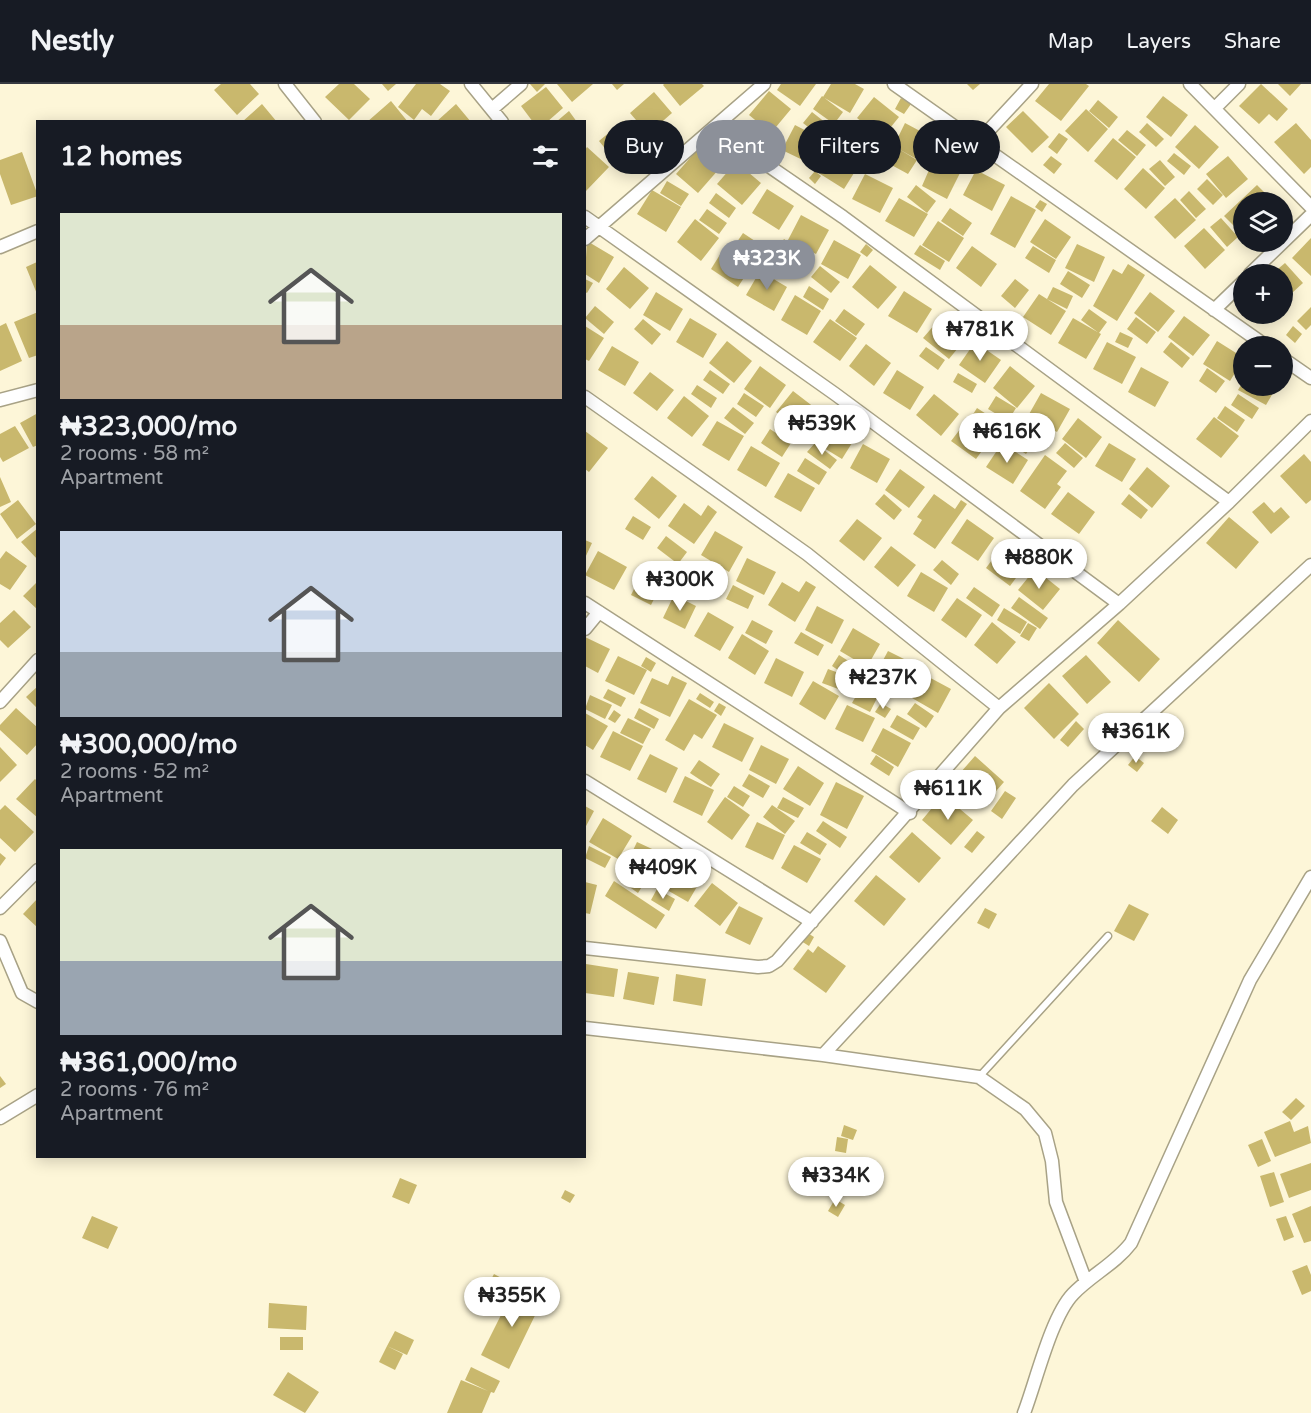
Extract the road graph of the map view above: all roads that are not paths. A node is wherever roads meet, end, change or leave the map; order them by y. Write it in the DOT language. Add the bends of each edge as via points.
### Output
graph roads {
  1 [pos="285,84"];
  2 [pos="471,84"];
  3 [pos="521,84"];
  4 [pos="764,84"];
  5 [pos="894,84"];
  6 [pos="1032,84"];
  7 [pos="1190,84"];
  8 [pos="1239,84"];
  9 [pos="1215,108"];
  10 [pos="492,109"];
  11 [pos="313,120"];
  12 [pos="500,120"];
  13 [pos="725,120"];
  14 [pos="945,120"];
  15 [pos="998,120"];
  16 [pos="696,145"];
  17 [pos="1000,159"];
  18 [pos="780,174"];
  19 [pos="1311,207"];
  20 [pos="1311,215"];
  21 [pos="586,218"];
  22 [pos="599,227"];
  23 [pos="36,232"];
  24 [pos="586,238"];
  25 [pos="0,247"];
  26 [pos="1260,264"];
  27 [pos="1233,292"];
  28 [pos="1214,310"];
  29 [pos="1252,336"];
  30 [pos="1293,366"];
  31 [pos="1311,378"];
  32 [pos="36,391"];
  33 [pos="586,398"];
  34 [pos="0,400"];
  35 [pos="1311,421"];
  36 [pos="1229,502"];
  37 [pos="1311,565"];
  38 [pos="586,604"];
  39 [pos="1119,604"];
  40 [pos="599,612"];
  41 [pos="586,628"];
  42 [pos="36,662"];
  43 [pos="0,702"];
  44 [pos="999,708"];
  45 [pos="586,782"];
  46 [pos="910,813"];
  47 [pos="36,872"];
  48 [pos="1311,877"];
  49 [pos="0,908"];
  50 [pos="812,922"];
  51 [pos="1108,936"];
  52 [pos="0,941"];
  53 [pos="586,948"];
  54 [pos="36,1001"];
  55 [pos="586,1028"];
  56 [pos="823,1055"];
  57 [pos="979,1077"];
  58 [pos="36,1096"];
  59 [pos="0,1118"];
  60 [pos="1086,1282"];
  61 [pos="1024,1413"];
  1 -- 11 [label="street"];
  2 -- 10 [label="street"];
  3 -- 10 [label="street"];
  4 -- 13 [label="street"];
  5 -- 14 [label="street"];
  6 -- 15 [label="street"];
  7 -- 9 [label="street"];
  8 -- 9 [label="street"];
  9 -- 19 [label="street"];
  10 -- 12 [label="street"];
  16 -- 22 [label="street"];
  17 -- 28 [label="street"];
  18 -- 36 [label="street"];
  20 -- 26 [label="street"];
  21 -- 22 [label="street"];
  22 -- 24 [label="street"];
  22 -- 39 [label="street" via="835,394"];
  23 -- 25 [label="street"];
  27 -- 28 [label="street"];
  28 -- 29 [label="street"];
  30 -- 31 [label="street"];
  32 -- 34 [label="street"];
  33 -- 44 [label="street" via="807,554"];
  35 -- 36 [label="street"];
  36 -- 39 [label="street"];
  37 -- 56 [label="street" via="1073,785"];
  38 -- 40 [label="street"];
  39 -- 44 [label="street"];
  40 -- 41 [label="street"];
  40 -- 46 [label="street"];
  42 -- 43 [label="street"];
  44 -- 46 [label="street"];
  45 -- 50 [label="street"];
  46 -- 50 [label="street"];
  47 -- 49 [label="street"];
  48 -- 60 [label="street" via="1250,980 1141,1226 1119,1259"];
  50 -- 53 [label="street" via="769,966"];
  51 -- 57 [label="lane"];
  52 -- 54 [label="street" via="22,993"];
  55 -- 56 [label="street"];
  56 -- 57 [label="street"];
  57 -- 60 [label="street" via="1026,1110 1045,1133 1056,1202"];
  58 -- 59 [label="street"];
  60 -- 61 [label="street" via="1062,1307"];
}
